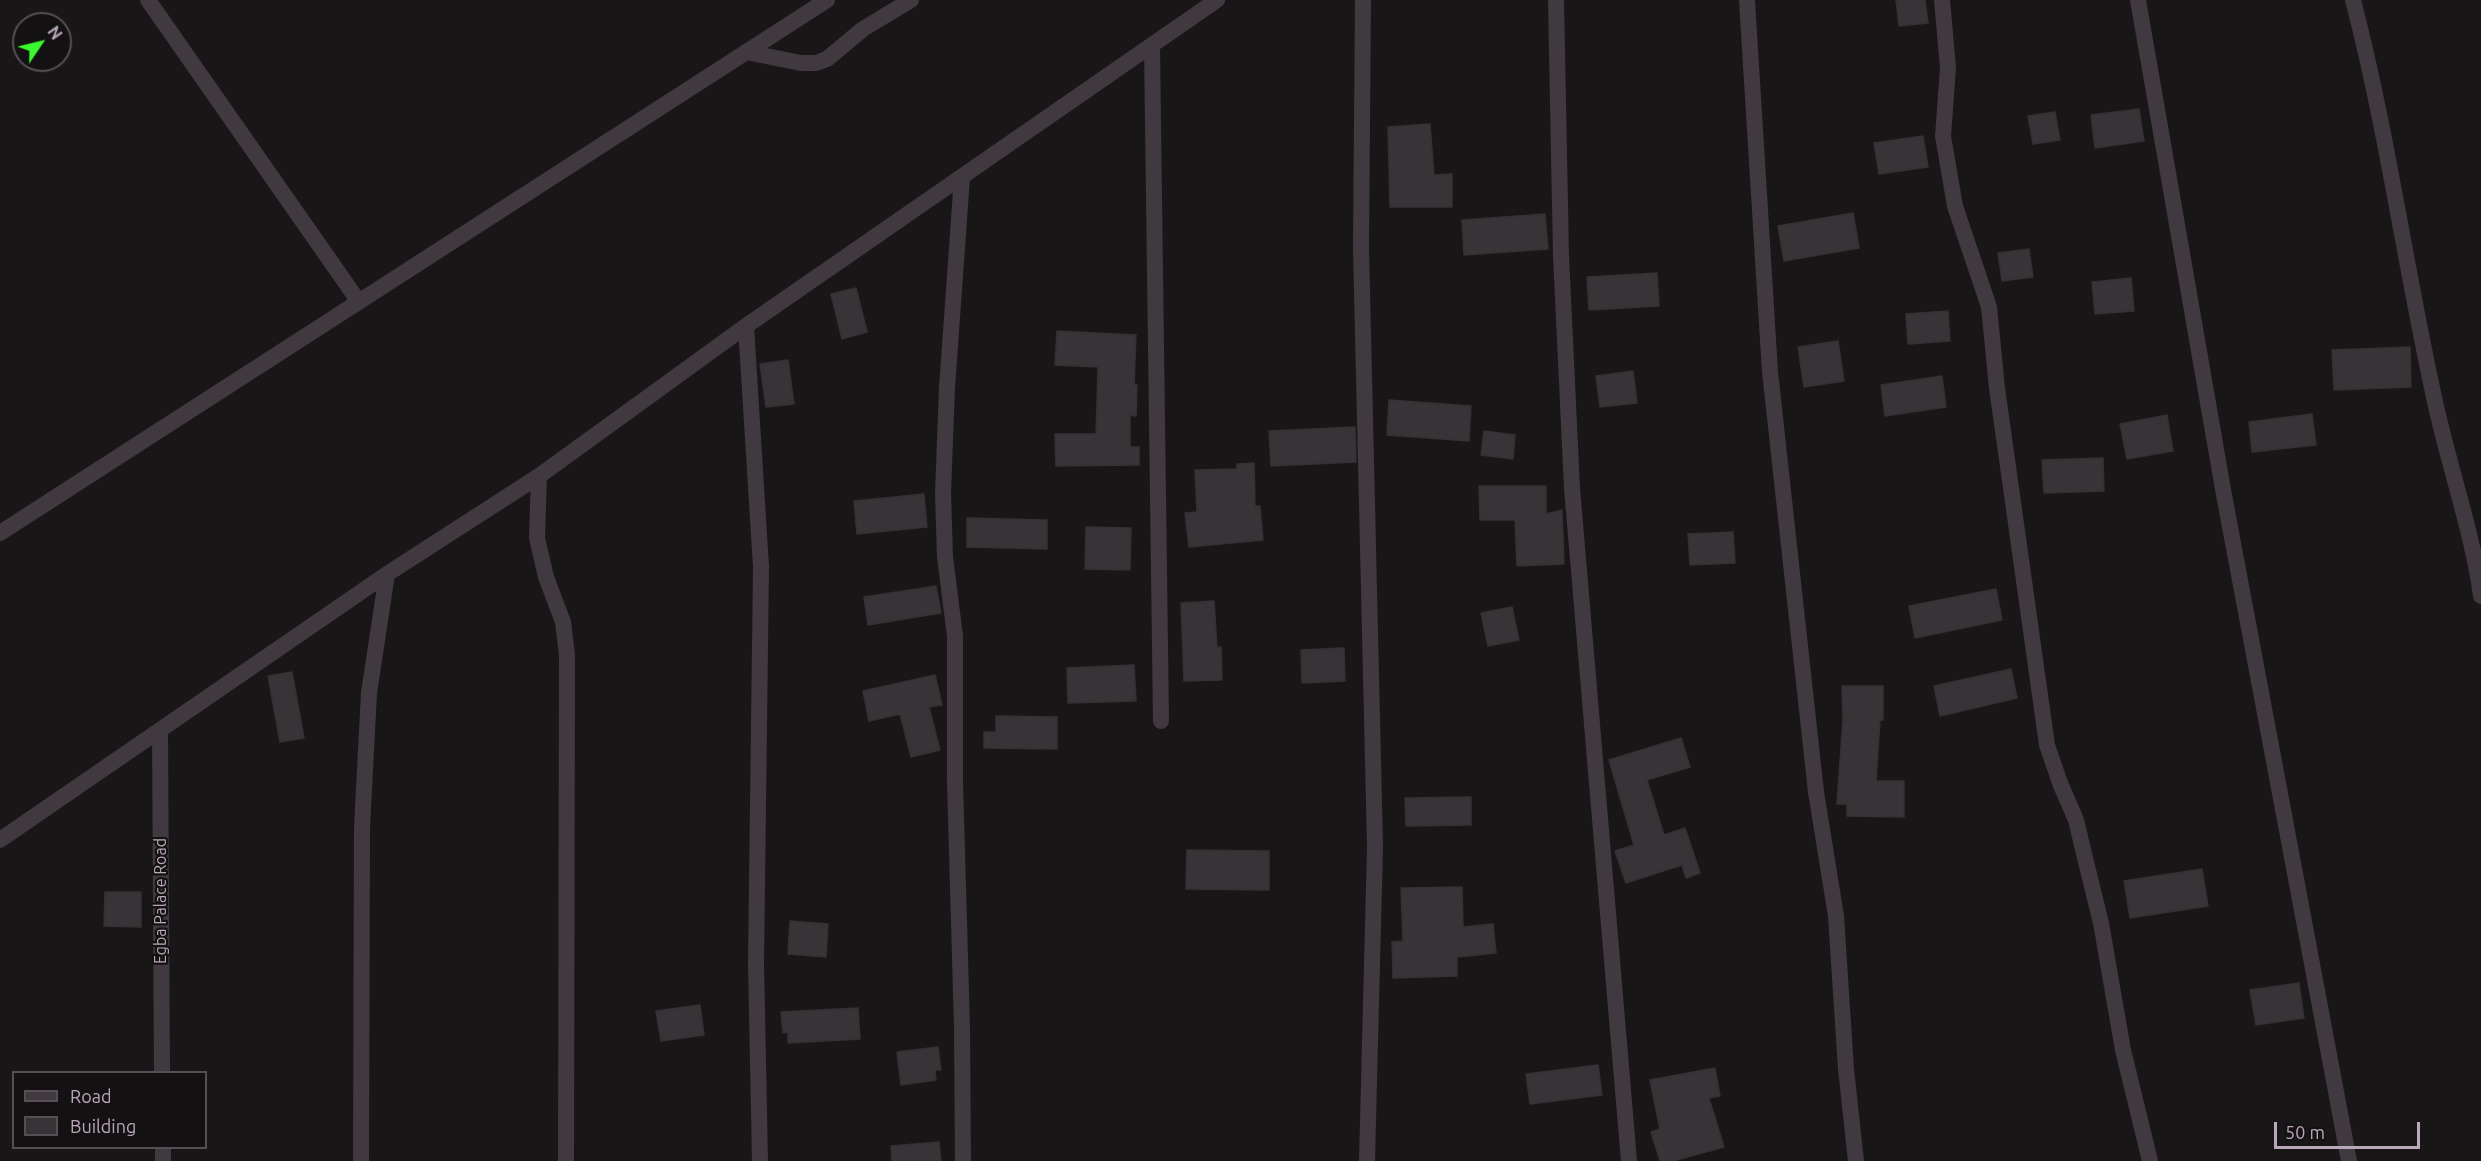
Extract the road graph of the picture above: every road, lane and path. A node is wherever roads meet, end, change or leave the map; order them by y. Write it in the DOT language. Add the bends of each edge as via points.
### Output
graph roads {
  1 [pos="148,0"];
  2 [pos="827,0"];
  3 [pos="911,0"];
  4 [pos="1217,0"];
  5 [pos="1363,0"];
  6 [pos="1556,0"];
  7 [pos="1747,0"];
  8 [pos="1942,0"];
  9 [pos="2138,0"];
  10 [pos="2353,0"];
  11 [pos="1152,46"];
  12 [pos="746,52"];
  13 [pos="962,177"];
  14 [pos="359,302"];
  15 [pos="746,326"];
  16 [pos="539,476"];
  17 [pos="0,533"];
  18 [pos="387,574"];
  19 [pos="2481,596"];
  20 [pos="1161,721"];
  21 [pos="160,730"];
  22 [pos="0,840"];
  23 [pos="162,1071"];
  24 [pos="361,1161"];
  25 [pos="566,1161"];
  26 [pos="760,1161"];
  27 [pos="963,1161"];
  28 [pos="1367,1161"];
  29 [pos="1629,1161"];
  30 [pos="1856,1161"];
  31 [pos="2150,1161"];
  32 [pos="2349,1161"];
  1 -- 14 [label="street"];
  2 -- 12 [label="street"];
  3 -- 12 [label="street" via="816,63"];
  4 -- 11 [label="street"];
  5 -- 28 [label="street" via="1361,248 1375,846"];
  6 -- 29 [label="street" via="1561,256 1572,488"];
  7 -- 30 [label="street" via="1770,372 1816,792 1836,916"];
  8 -- 31 [label="street" via="1948,69 1943,136 1955,206 1989,307 2047,746 2084,852 2123,1050"];
  9 -- 32 [label="street" via="2224,495"];
  10 -- 19 [label="street" via="2384,127 2434,398 2477,565"];
  11 -- 13 [label="street"];
  11 -- 20 [label="street"];
  12 -- 14 [label="street"];
  13 -- 15 [label="street"];
  13 -- 27 [label="street" via="943,493 945,557 955,636"];
  14 -- 17 [label="street"];
  15 -- 16 [label="street"];
  15 -- 26 [label="street" via="761,567 756,951"];
  16 -- 18 [label="street"];
  16 -- 25 [label="street" via="537,538 563,622 567,655"];
  18 -- 21 [label="street"];
  18 -- 24 [label="street" via="369,693 362,827"];
  21 -- 22 [label="street"];
  21 -- 23 [label="street, Egba Palace Road"];
}
